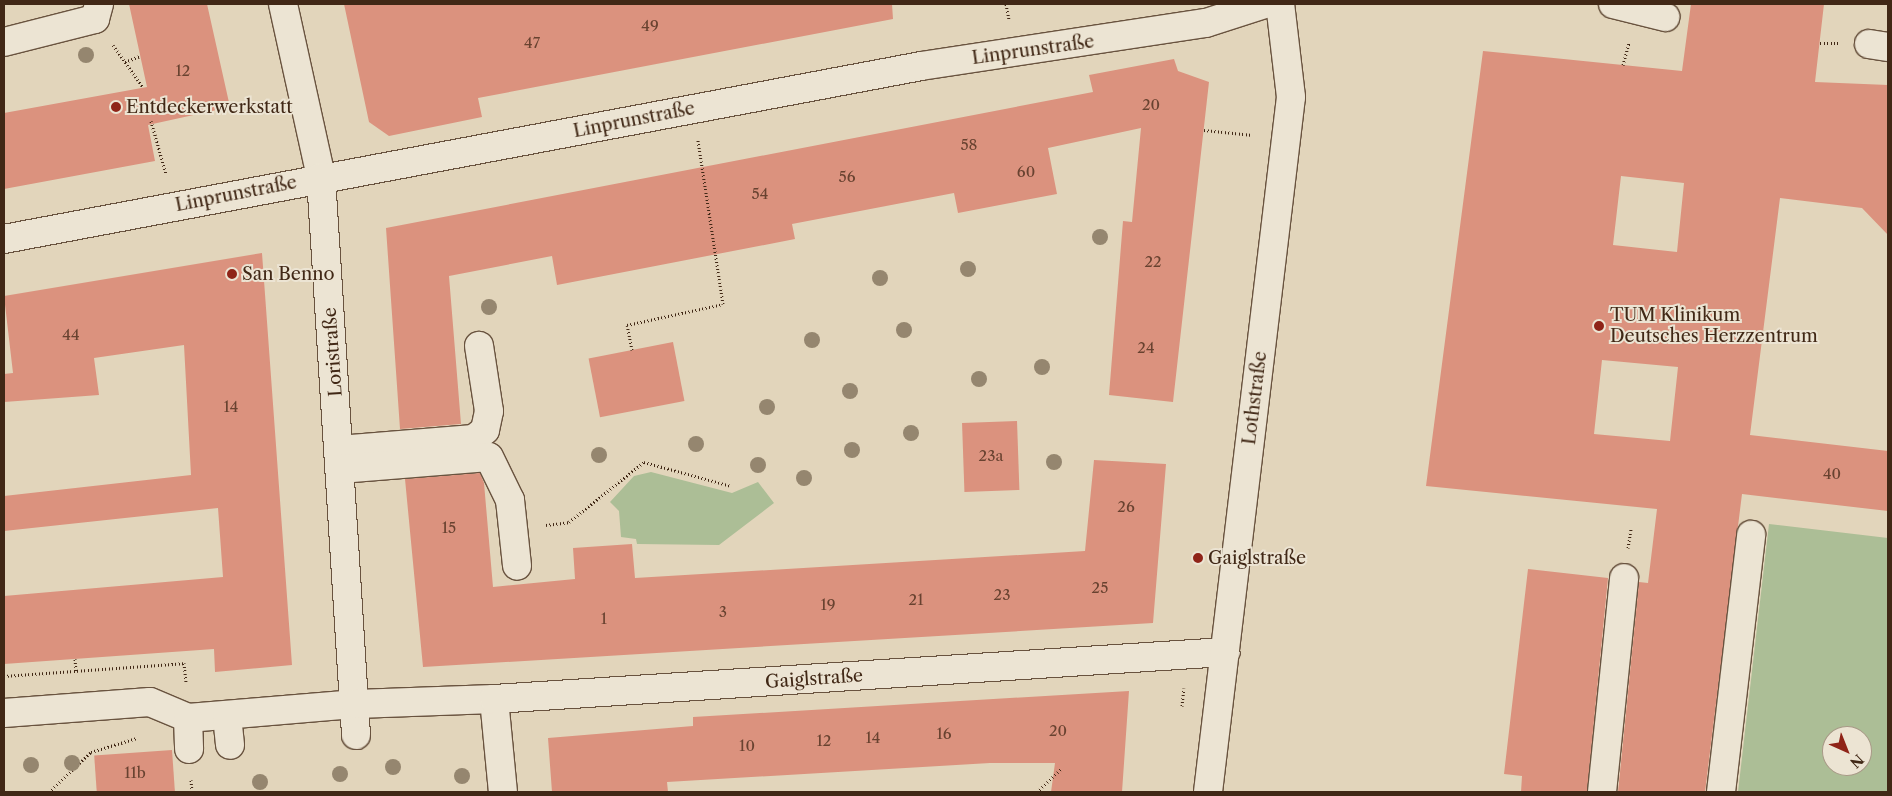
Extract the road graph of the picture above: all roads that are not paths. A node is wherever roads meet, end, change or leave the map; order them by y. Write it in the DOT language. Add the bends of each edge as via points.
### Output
graph roads {
  1 [pos="283,4"];
  2 [pos="1265,4"];
  3 [pos="1280,4"];
  4 [pos="1613,4"];
  5 [pos="97,11"];
  6 [pos="1665,17"];
  7 [pos="4,42"];
  8 [pos="321,177"];
  9 [pos="4,239"];
  10 [pos="479,346"];
  11 [pos="340,460"];
  12 [pos="1751,535"];
  13 [pos="517,566"];
  14 [pos="1624,578"];
  15 [pos="1225,652"];
  16 [pos="494,699"];
  17 [pos="356,704"];
  18 [pos="4,713"];
  19 [pos="227,716"];
  20 [pos="188,718"];
  21 [pos="356,736"];
  22 [pos="230,745"];
  23 [pos="189,749"];
  24 [pos="503,792"];
  25 [pos="1208,792"];
  26 [pos="1602,792"];
  27 [pos="1721,792"];
  1 -- 8 [label="street, Loristraße"];
  2 -- 8 [label="street, Linprunstraße" via="1206,23 931,64"];
  3 -- 15 [label="street, Lothstraße" via="1291,97"];
  4 -- 6 [label="street"];
  5 -- 7 [label="street"];
  8 -- 9 [label="street, Linprunstraße"];
  8 -- 11 [label="street, Loristraße"];
  10 -- 11 [label="street" via="489,411 485,430 474,439"];
  11 -- 13 [label="street" via="489,457 510,500"];
  11 -- 17 [label="street, Loristraße"];
  12 -- 27 [label="street"];
  14 -- 26 [label="street"];
  15 -- 16 [label="street, Gaiglstraße"];
  15 -- 25 [label="street, Lothstraße"];
  16 -- 17 [label="street, Gaiglstraße"];
  16 -- 24 [label="street"];
  17 -- 19 [label="street, Gaiglstraße"];
  17 -- 21 [label="street, Loristraße"];
  18 -- 20 [label="street" via="150,702"];
  19 -- 20 [label="street, Gaiglstraße"];
  19 -- 22 [label="street"];
  20 -- 23 [label="street"];
}
